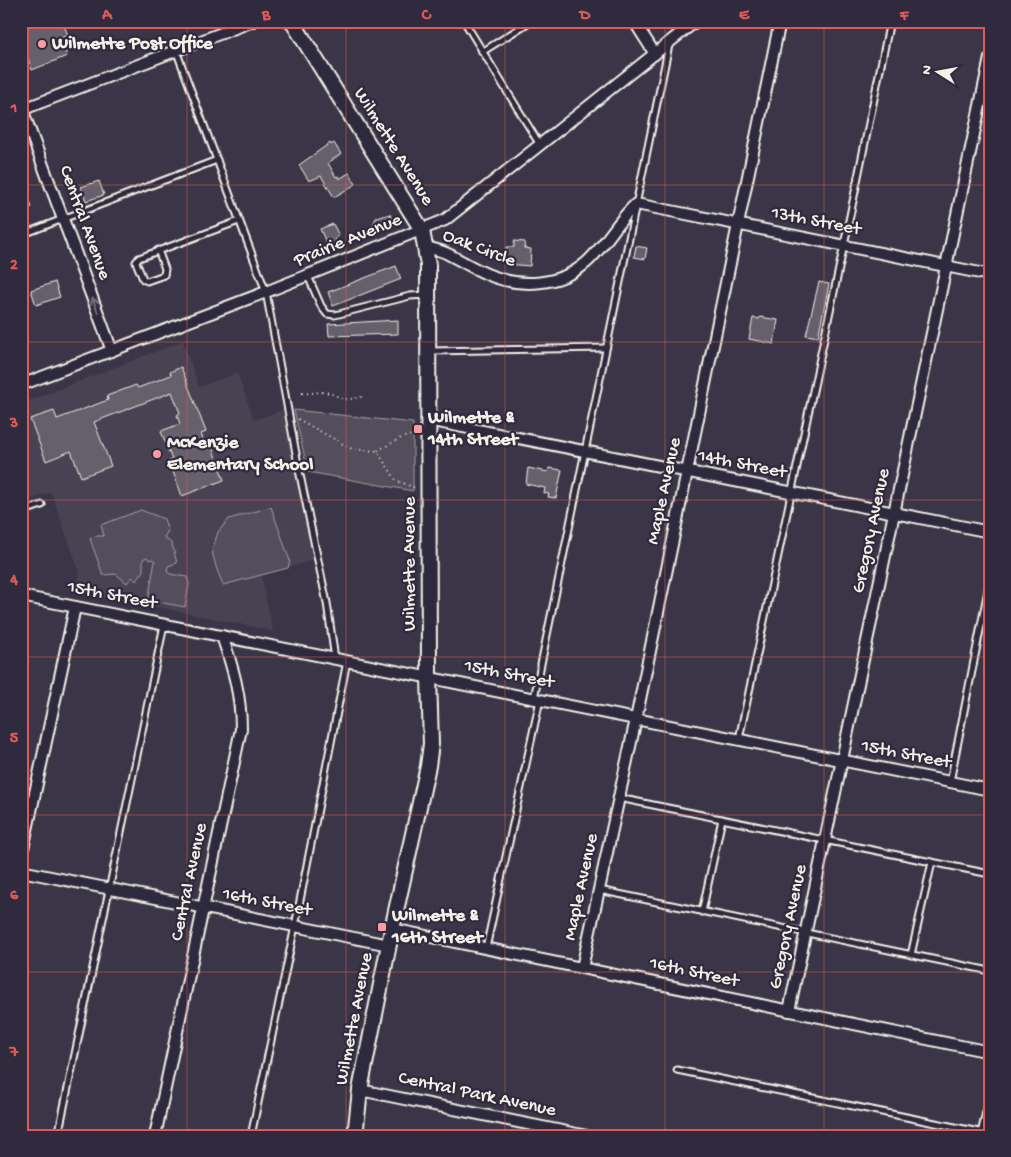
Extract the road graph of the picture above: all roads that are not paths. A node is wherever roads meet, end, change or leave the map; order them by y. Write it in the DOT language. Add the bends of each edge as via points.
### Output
graph roads {
  1 [pos="253,21"];
  2 [pos="292,21"];
  3 [pos="464,21"];
  4 [pos="531,21"];
  5 [pos="634,21"];
  6 [pos="696,21"];
  7 [pos="780,21"];
  8 [pos="890,21"];
  9 [pos="669,42"];
  10 [pos="176,50"];
  11 [pos="482,52"];
  12 [pos="655,54"];
  13 [pos="990,58"];
  14 [pos="21,109"];
  15 [pos="540,145"];
  16 [pos="217,160"];
  17 [pos="636,204"];
  18 [pos="63,219"];
  19 [pos="239,221"];
  20 [pos="739,224"];
  21 [pos="422,230"];
  22 [pos="21,235"];
  23 [pos="844,246"];
  24 [pos="426,247"];
  25 [pos="158,250"];
  26 [pos="946,266"];
  27 [pos="990,274"];
  28 [pos="308,276"];
  29 [pos="266,292"];
  30 [pos="428,295"];
  31 [pos="606,348"];
  32 [pos="112,351"];
  33 [pos="428,351"];
  34 [pos="21,386"];
  35 [pos="428,420"];
  36 [pos="585,451"];
  37 [pos="687,472"];
  38 [pos="790,492"];
  39 [pos="42,505"];
  40 [pos="21,512"];
  41 [pos="894,513"];
  42 [pos="990,532"];
  43 [pos="990,580"];
  44 [pos="21,596"];
  45 [pos="74,607"];
  46 [pos="164,625"];
  47 [pos="222,636"];
  48 [pos="335,659"];
  49 [pos="347,661"];
  50 [pos="429,677"];
  51 [pos="537,699"];
  52 [pos="636,719"];
  53 [pos="739,739"];
  54 [pos="842,760"];
  55 [pos="950,782"];
  56 [pos="990,790"];
  57 [pos="619,798"];
  58 [pos="722,819"];
  59 [pos="825,840"];
  60 [pos="21,858"];
  61 [pos="932,862"];
  62 [pos="21,871"];
  63 [pos="990,874"];
  64 [pos="110,889"];
  65 [pos="599,890"];
  66 [pos="203,908"];
  67 [pos="702,912"];
  68 [pos="295,926"];
  69 [pos="392,929"];
  70 [pos="805,933"];
  71 [pos="389,945"];
  72 [pos="486,948"];
  73 [pos="911,955"];
  74 [pos="582,968"];
  75 [pos="990,971"];
  76 [pos="789,1011"];
  77 [pos="990,1052"];
  78 [pos="678,1070"];
  79 [pos="360,1090"];
  80 [pos="990,1106"];
  81 [pos="984,1134"];
  82 [pos="58,1136"];
  83 [pos="155,1136"];
  84 [pos="251,1136"];
  85 [pos="355,1136"];
  86 [pos="587,1136"];
  1 -- 10 [label="street"];
  2 -- 21 [label="street, Wilmette Avenue"];
  3 -- 11 [label="lane"];
  4 -- 11 [label="lane"];
  5 -- 12 [label="street"];
  6 -- 9 [label="street, Prairie Avenue"];
  7 -- 20 [label="street, Maple Avenue"];
  8 -- 23 [label="lane"];
  9 -- 12 [label="street, Prairie Avenue"];
  9 -- 17 [label="lane"];
  10 -- 14 [label="street"];
  10 -- 16 [label="lane"];
  11 -- 15 [label="lane"];
  12 -- 15 [label="street, Prairie Avenue"];
  13 -- 26 [label="street, Gregory Avenue"];
  14 -- 18 [label="street, Central Avenue"];
  15 -- 21 [label="street, Prairie Avenue" via="445,220"];
  16 -- 18 [label="lane"];
  16 -- 19 [label="lane"];
  17 -- 20 [label="street, 13th Street"];
  17 -- 24 [label="street, Oak Circle" via="587,262 564,277 550,281 507,281"];
  17 -- 31 [label="lane"];
  18 -- 22 [label="lane"];
  32 -- 18 [label="street, Central Avenue, one-way"];
  19 -- 25 [label="lane"];
  19 -- 29 [label="lane"];
  20 -- 23 [label="street, 13th Street"];
  20 -- 37 [label="street, Maple Avenue"];
  21 -- 24 [label="street, Wilmette Avenue"];
  21 -- 28 [label="street, Prairie Avenue"];
  23 -- 26 [label="street, 13th Street"];
  23 -- 38 [label="lane"];
  24 -- 30 [label="street, Wilmette Avenue"];
  25 -- 25 [label="lane" via="138,258 136,262 147,281 164,275"];
  26 -- 27 [label="street, 13th Street"];
  26 -- 41 [label="street, Gregory Avenue"];
  28 -- 29 [label="street, Prairie Avenue"];
  28 -- 30 [label="lane" via="320,306 327,314"];
  29 -- 32 [label="street, Prairie Avenue"];
  29 -- 48 [label="lane" via="327,602"];
  30 -- 33 [label="street, Wilmette Avenue"];
  31 -- 33 [label="lane"];
  31 -- 36 [label="lane"];
  32 -- 34 [label="street, Prairie Avenue"];
  33 -- 35 [label="street, Wilmette Avenue"];
  35 -- 36 [label="street, 14th Street"];
  35 -- 50 [label="street, Wilmette Avenue"];
  36 -- 37 [label="street, 14th Street"];
  36 -- 51 [label="lane"];
  37 -- 38 [label="street, 14th Street"];
  37 -- 52 [label="street, Maple Avenue"];
  38 -- 41 [label="street, 14th Street"];
  38 -- 53 [label="lane"];
  39 -- 40 [label="lane"];
  41 -- 42 [label="street, 14th Street"];
  41 -- 54 [label="street, Gregory Avenue"];
  43 -- 55 [label="lane"];
  44 -- 45 [label="street, 15th Street"];
  45 -- 46 [label="street, 15th Street"];
  45 -- 60 [label="street"];
  46 -- 47 [label="street, 15th Street"];
  46 -- 64 [label="lane"];
  47 -- 48 [label="street, 15th Street"];
  47 -- 66 [label="street, Central Avenue" via="236,680 241,729"];
  48 -- 49 [label="street, 15th Street"];
  49 -- 50 [label="street, 15th Street"];
  49 -- 68 [label="lane"];
  50 -- 51 [label="street, 15th Street"];
  50 -- 69 [label="street, Wilmette Avenue" via="431,744 428,766"];
  51 -- 52 [label="street, 15th Street"];
  51 -- 72 [label="lane"];
  52 -- 53 [label="street, 15th Street"];
  52 -- 57 [label="street, Maple Avenue"];
  53 -- 54 [label="street, 15th Street"];
  54 -- 55 [label="street, 15th Street"];
  54 -- 59 [label="street, Gregory Avenue"];
  55 -- 56 [label="street, 15th Street"];
  57 -- 58 [label="lane"];
  57 -- 65 [label="street, Maple Avenue"];
  58 -- 59 [label="lane"];
  58 -- 67 [label="lane"];
  59 -- 61 [label="lane"];
  59 -- 70 [label="street, Gregory Avenue"];
  61 -- 63 [label="lane"];
  61 -- 73 [label="lane"];
  62 -- 64 [label="street, 16th Street"];
  64 -- 66 [label="street, 16th Street"];
  64 -- 82 [label="lane"];
  65 -- 67 [label="lane"];
  65 -- 74 [label="street, Maple Avenue"];
  66 -- 68 [label="street, 16th Street"];
  66 -- 83 [label="street, Central Avenue"];
  67 -- 70 [label="lane"];
  68 -- 71 [label="street, 16th Street"];
  68 -- 84 [label="lane"];
  69 -- 71 [label="street, Wilmette Avenue"];
  69 -- 72 [label="street, 16th Street"];
  70 -- 73 [label="lane"];
  70 -- 76 [label="street, Gregory Avenue"];
  71 -- 79 [label="street, Wilmette Avenue"];
  72 -- 74 [label="street, 16th Street"];
  73 -- 75 [label="lane"];
  74 -- 76 [label="street, 16th Street"];
  76 -- 77 [label="street, 16th Street"];
  78 -- 81 [label="lane"];
  79 -- 85 [label="street, Wilmette Avenue"];
  79 -- 86 [label="street, Central Park Avenue"];
  80 -- 81 [label="street"];
}
